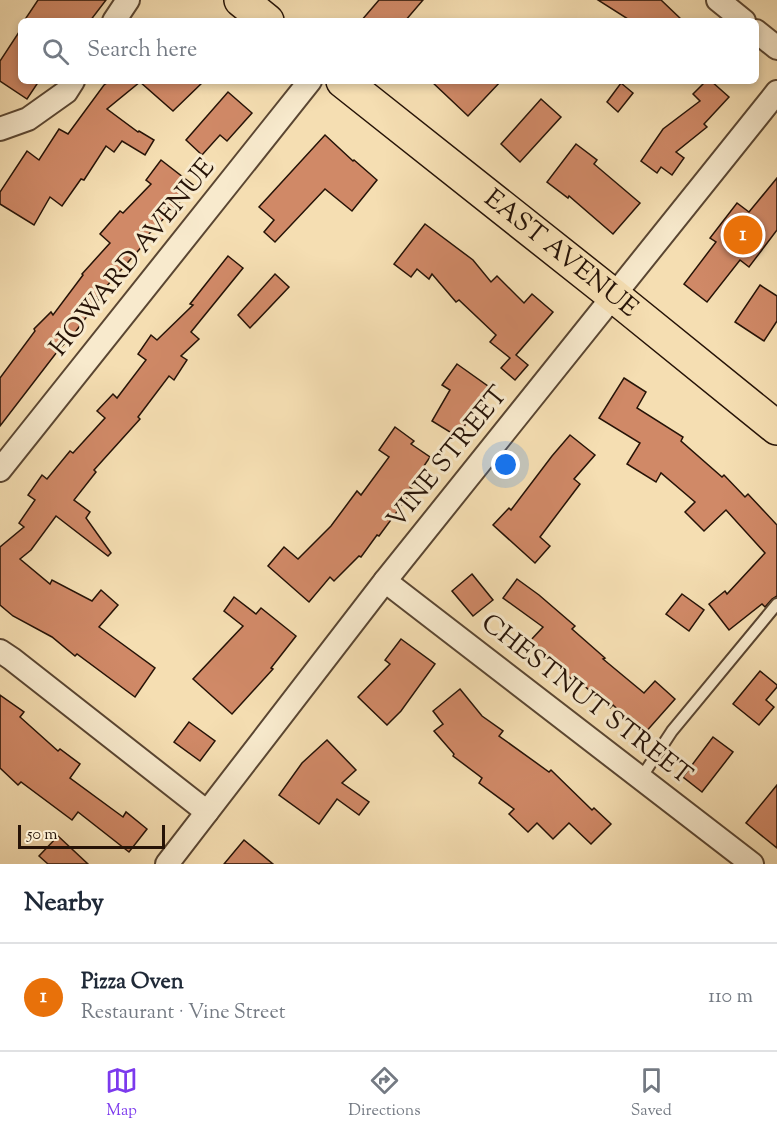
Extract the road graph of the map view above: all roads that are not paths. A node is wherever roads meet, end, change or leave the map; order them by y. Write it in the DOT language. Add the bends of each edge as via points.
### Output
graph roads {
  1 [pos="128,0"];
  2 [pos="241,0"];
  3 [pos="718,0"];
  4 [pos="116,18"];
  5 [pos="263,18"];
  6 [pos="740,18"];
  7 [pos="759,33"];
  8 [pos="777,48"];
  9 [pos="71,84"];
  10 [pos="308,84"];
  11 [pos="347,84"];
  12 [pos="777,92"];
  13 [pos="0,129"];
  14 [pos="614,296"];
  15 [pos="777,428"];
  16 [pos="0,470"];
  17 [pos="385,582"];
  18 [pos="777,604"];
  19 [pos="0,651"];
  20 [pos="641,778"];
  21 [pos="207,812"];
  22 [pos="171,863"];
  23 [pos="752,864"];
  1 -- 4 [label="street"];
  2 -- 5 [label="highway"];
  3 -- 6 [label="street"];
  7 -- 8 [label="street"];
  9 -- 13 [label="street" via="66,92 28,119"];
  10 -- 16 [label="street, HOWARD AVENUE"];
  11 -- 14 [label="highway, EAST AVENUE"];
  12 -- 14 [label="street, VINE STREET"];
  14 -- 15 [label="highway, EAST AVENUE"];
  14 -- 17 [label="street, VINE STREET"];
  17 -- 20 [label="street, CHESTNUT STREET"];
  17 -- 21 [label="street, VINE STREET"];
  18 -- 20 [label="lane" via="672,731"];
  19 -- 21 [label="street"];
  20 -- 23 [label="street, CHESTNUT STREET"];
  21 -- 22 [label="street, VINE STREET"];
}
